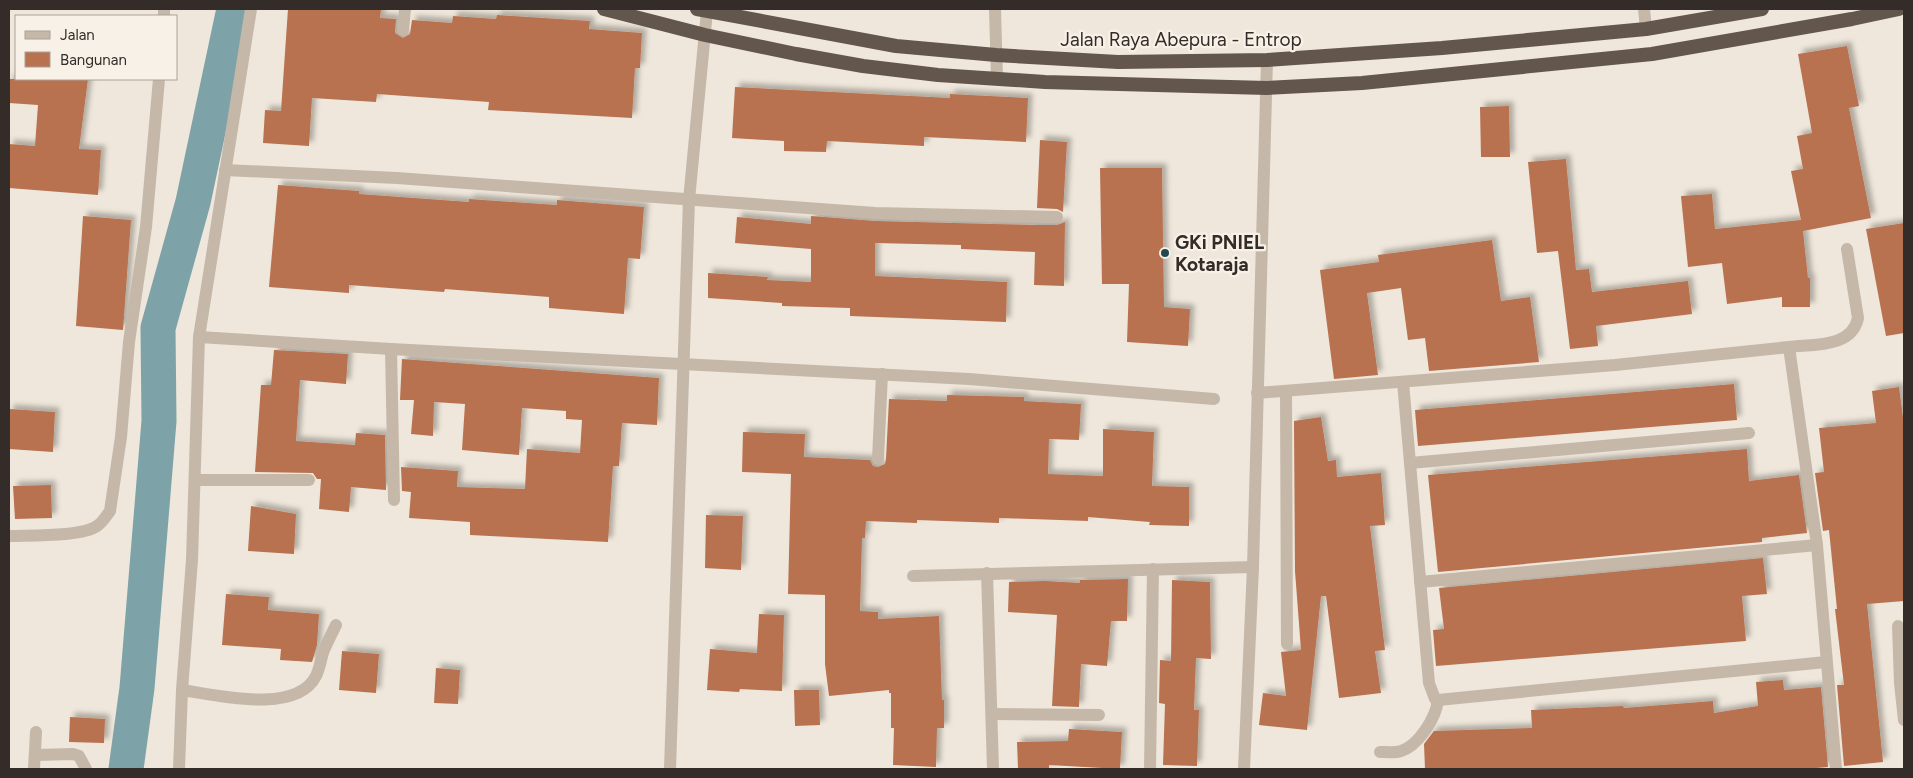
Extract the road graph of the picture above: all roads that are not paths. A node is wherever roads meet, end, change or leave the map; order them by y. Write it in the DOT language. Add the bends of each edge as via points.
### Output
graph roads {
  1 [pos="251,9"];
  2 [pos="405,9"];
  3 [pos="604,9"];
  4 [pos="995,9"];
  5 [pos="1644,9"];
  6 [pos="1762,9"];
  7 [pos="1900,9"];
  8 [pos="702,10"];
  9 [pos="1646,29"];
  10 [pos="403,30"];
  11 [pos="705,35"];
  12 [pos="996,55"];
  13 [pos="1267,60"];
  14 [pos="997,78"];
  15 [pos="159,80"];
  16 [pos="1267,88"];
  17 [pos="225,170"];
  18 [pos="689,200"];
  19 [pos="1057,217"];
  20 [pos="1847,249"];
  21 [pos="199,337"];
  22 [pos="1789,347"];
  23 [pos="391,349"];
  24 [pos="683,363"];
  25 [pos="882,374"];
  26 [pos="1403,382"];
  27 [pos="1286,391"];
  28 [pos="1257,393"];
  29 [pos="1214,399"];
  30 [pos="1749,433"];
  31 [pos="878,460"];
  32 [pos="1410,462"];
  33 [pos="195,480"];
  34 [pos="309,480"];
  35 [pos="394,500"];
  36 [pos="9,536"];
  37 [pos="1817,545"];
  38 [pos="1253,567"];
  39 [pos="1153,569"];
  40 [pos="987,573"];
  41 [pos="914,576"];
  42 [pos="1420,582"];
  43 [pos="336,625"];
  44 [pos="1898,626"];
  45 [pos="1287,644"];
  46 [pos="1826,662"];
  47 [pos="1902,683"];
  48 [pos="182,690"];
  49 [pos="1438,700"];
  50 [pos="993,714"];
  51 [pos="1099,715"];
  52 [pos="1904,720"];
  53 [pos="36,732"];
  54 [pos="1380,752"];
  55 [pos="36,755"];
  56 [pos="34,769"];
  57 [pos="86,769"];
  58 [pos="178,769"];
  59 [pos="670,769"];
  60 [pos="993,769"];
  61 [pos="1150,769"];
  62 [pos="1244,769"];
  63 [pos="1836,769"];
  1 -- 17 [label="street"];
  2 -- 10 [label="street"];
  3 -- 11 [label="highway"];
  4 -- 12 [label="street"];
  5 -- 9 [label="street"];
  6 -- 9 [label="highway, Jalan Raya Abepura - Entrop"];
  7 -- 16 [label="highway" via="1652,54 1362,83"];
  8 -- 11 [label="street"];
  8 -- 12 [label="highway, Jalan Raya Abepura - Entrop" via="896,46"];
  9 -- 13 [label="highway, Jalan Raya Abepura - Entrop"];
  11 -- 14 [label="highway" via="863,66"];
  11 -- 18 [label="street"];
  12 -- 13 [label="highway, Jalan Raya Abepura - Entrop" via="1118,62"];
  12 -- 14 [label="street"];
  13 -- 16 [label="street"];
  14 -- 16 [label="highway"];
  15 -- 36 [label="street" via="146,227 110,511 96,527 84,531"];
  16 -- 28 [label="street"];
  17 -- 18 [label="street" via="397,178"];
  17 -- 21 [label="street"];
  18 -- 19 [label="street" via="875,213"];
  18 -- 24 [label="street"];
  20 -- 22 [label="street" via="1858,318 1856,327 1841,340"];
  21 -- 23 [label="street"];
  21 -- 33 [label="street"];
  22 -- 26 [label="street"];
  22 -- 37 [label="street"];
  23 -- 24 [label="street"];
  23 -- 35 [label="street"];
  24 -- 25 [label="street"];
  24 -- 59 [label="street"];
  25 -- 29 [label="street"];
  25 -- 31 [label="street"];
  26 -- 27 [label="street"];
  26 -- 32 [label="street"];
  27 -- 28 [label="street"];
  27 -- 45 [label="street"];
  28 -- 38 [label="street"];
  30 -- 32 [label="street"];
  32 -- 42 [label="street"];
  33 -- 34 [label="street"];
  33 -- 48 [label="street"];
  37 -- 42 [label="street"];
  37 -- 46 [label="street"];
  38 -- 39 [label="street"];
  38 -- 62 [label="street"];
  39 -- 40 [label="street"];
  39 -- 61 [label="street"];
  40 -- 41 [label="street"];
  40 -- 50 [label="street"];
  42 -- 49 [label="street" via="1429,682 1432,695"];
  43 -- 48 [label="street" via="316,676 306,690 282,699 266,699"];
  44 -- 47 [label="street"];
  46 -- 49 [label="street"];
  46 -- 63 [label="street"];
  47 -- 52 [label="street"];
  48 -- 58 [label="street"];
  49 -- 54 [label="street" via="1432,721 1418,739 1401,751"];
  50 -- 51 [label="street"];
  50 -- 60 [label="street"];
  53 -- 55 [label="street"];
  55 -- 56 [label="street"];
  55 -- 57 [label="street" via="73,754 79,756"];
}
